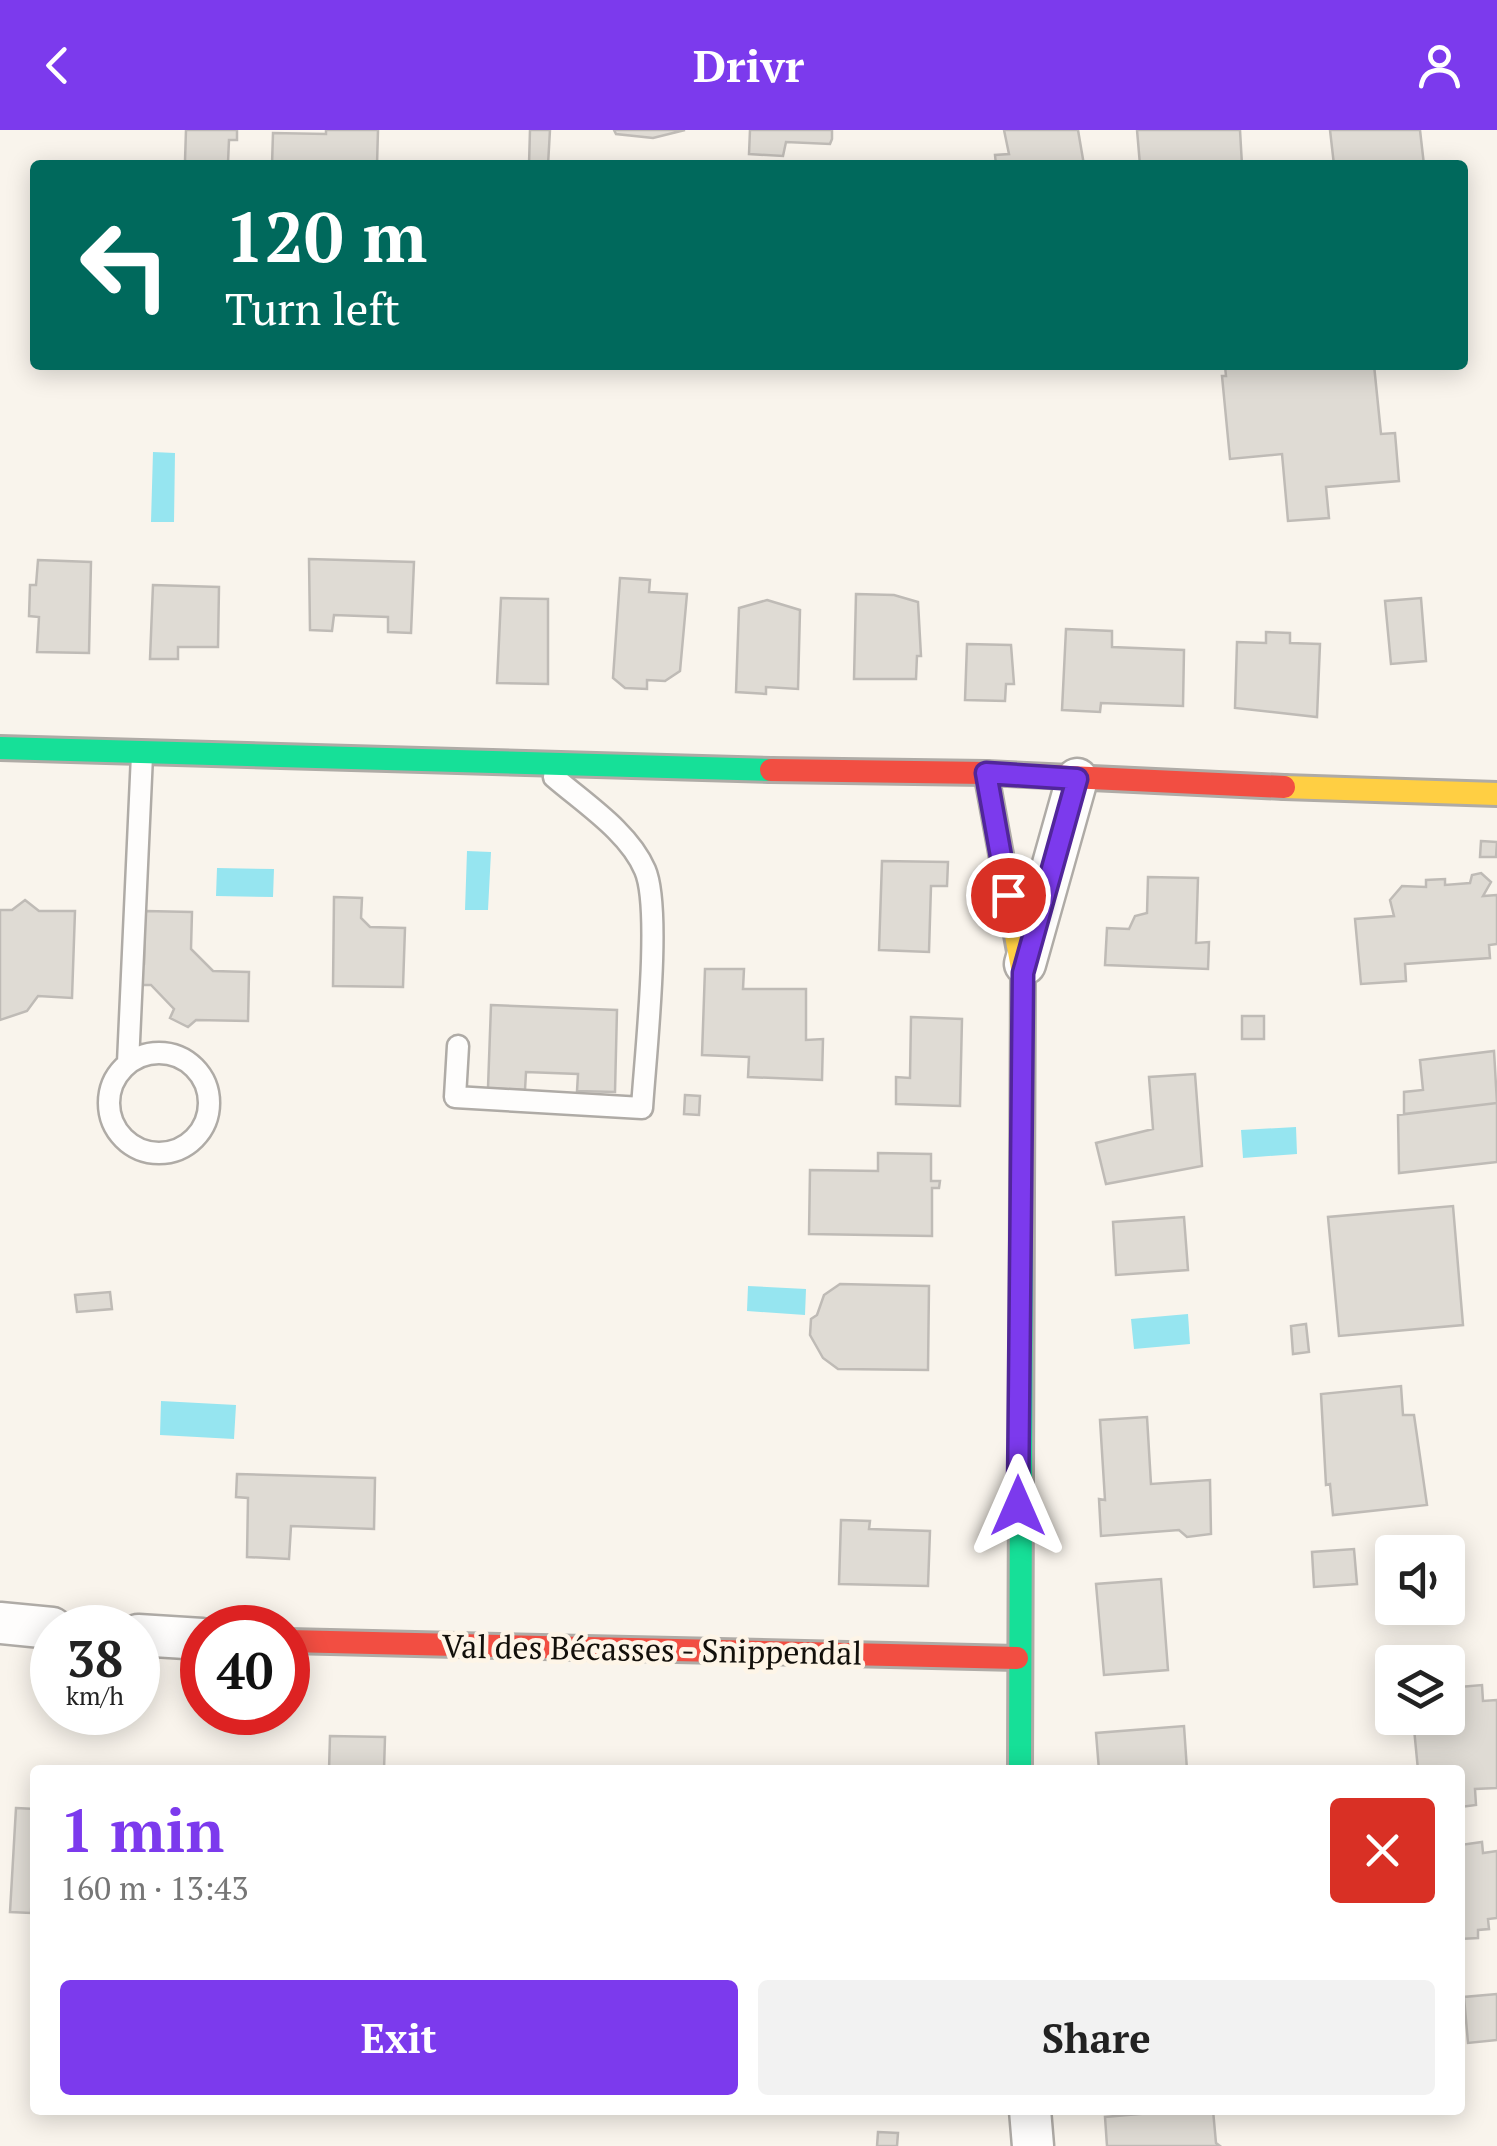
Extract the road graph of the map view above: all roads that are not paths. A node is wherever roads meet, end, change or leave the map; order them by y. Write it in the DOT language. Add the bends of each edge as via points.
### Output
graph roads {
  1 [pos="0,748"];
  2 [pos="142,753"];
  3 [pos="541,766"];
  4 [pos="986,773"];
  5 [pos="1077,779"];
  6 [pos="1491,789"];
  7 [pos="1023,973"];
  8 [pos="458,1046"];
  9 [pos="128,1062"];
  10 [pos="0,1623"];
  11 [pos="30,1626"];
  12 [pos="310,1642"];
  13 [pos="1017,1658"];
  14 [pos="1020,1765"];
  15 [pos="1031,2115"];
  16 [pos="1034,2146"];
  1 -- 2 [label="street"];
  2 -- 3 [label="street"];
  2 -- 9 [label="lane"];
  3 -- 4 [label="street"];
  3 -- 8 [label="lane" via="612,827 645,869 652,903 642,1108 454,1097"];
  4 -- 5 [label="street"];
  4 -- 7 [label="street"];
  5 -- 6 [label="street"];
  5 -- 7 [label="street"];
  7 -- 13 [label="street"];
  9 -- 9 [label="lane" via="160,1052 202,1076 209,1110 194,1139 148,1152 120,1136 110,1089"];
  10 -- 11 [label="street"];
  12 -- 13 [label="street, Val des Bécasses - Snippendal"];
  13 -- 14 [label="street"];
  15 -- 16 [label="street"];
}
